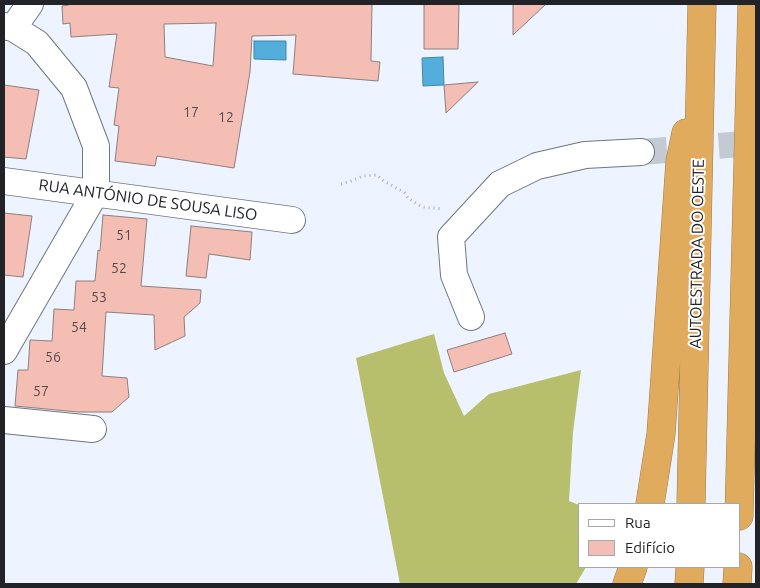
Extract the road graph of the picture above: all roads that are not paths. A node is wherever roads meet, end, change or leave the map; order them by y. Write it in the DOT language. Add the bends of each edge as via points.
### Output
graph roads {
  1 [pos="30,4"];
  2 [pos="702,4"];
  3 [pos="752,4"];
  4 [pos="8,27"];
  5 [pos="701,61"];
  6 [pos="641,152"];
  7 [pos="4,181"];
  8 [pos="96,192"];
  9 [pos="292,220"];
  10 [pos="471,317"];
  11 [pos="4,351"];
  12 [pos="4,420"];
  13 [pos="93,429"];
  14 [pos="650,503"];
  15 [pos="691,503"];
  16 [pos="739,503"];
  17 [pos="633,568"];
  18 [pos="690,568"];
  19 [pos="738,568"];
  20 [pos="627,584"];
  21 [pos="689,584"];
  22 [pos="737,584"];
  1 -- 4 [label="street"];
  2 -- 5 [label="highway, AUTOESTRADA DO OESTE"];
  3 -- 16 [label="highway"];
  4 -- 8 [label="street" via="37,43 74,88 96,146"];
  5 -- 14 [label="highway" via="680,162 661,434"];
  5 -- 15 [label="highway, AUTOESTRADA DO OESTE"];
  6 -- 10 [label="street" via="585,156 537,166 500,184 451,237 454,275"];
  7 -- 8 [label="street, RUA ANTÓNIO DE SOUSA LISO"];
  8 -- 9 [label="street, RUA ANTÓNIO DE SOUSA LISO"];
  8 -- 11 [label="street"];
  12 -- 13 [label="street"];
  17 -- 20 [label="highway"];
  18 -- 21 [label="highway"];
  19 -- 22 [label="highway"];
}
